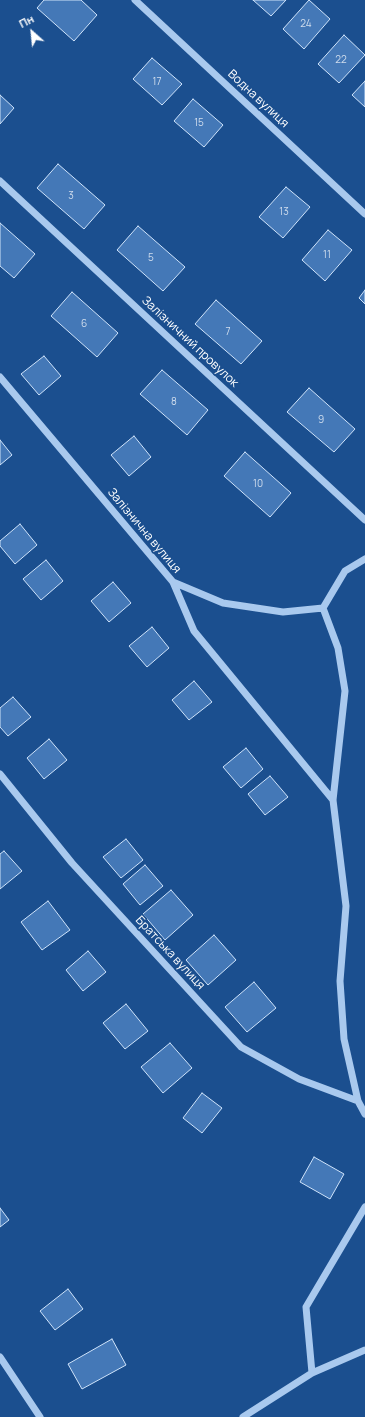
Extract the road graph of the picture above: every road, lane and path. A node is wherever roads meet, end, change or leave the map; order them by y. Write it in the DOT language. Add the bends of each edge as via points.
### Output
graph roads {
  1 [pos="136,0"];
  2 [pos="0,181"];
  3 [pos="365,214"];
  4 [pos="0,377"];
  5 [pos="365,520"];
  6 [pos="365,559"];
  7 [pos="173,582"];
  8 [pos="323,608"];
  9 [pos="0,774"];
  10 [pos="333,800"];
  11 [pos="358,1101"];
  12 [pos="365,1114"];
  13 [pos="365,1208"];
  14 [pos="365,1350"];
  15 [pos="0,1357"];
  16 [pos="312,1373"];
  17 [pos="40,1417"];
  18 [pos="243,1417"];
  1 -- 3 [label="street, Водна вулиця"];
  2 -- 5 [label="street, Залізничний провулок"];
  4 -- 7 [label="street, Залізнична вулиця"];
  6 -- 8 [label="street" via="345,571"];
  7 -- 8 [label="street" via="223,603 284,612"];
  7 -- 10 [label="street, Залізнична вулиця" via="194,631"];
  8 -- 10 [label="street" via="338,648 345,691"];
  9 -- 11 [label="street, Братська вулиця" via="72,863 241,1047 299,1079"];
  10 -- 11 [label="street" via="346,906 340,981 344,1039"];
  11 -- 12 [label="street"];
  13 -- 16 [label="street" via="306,1307"];
  14 -- 16 [label="street"];
  15 -- 17 [label="street"];
  16 -- 18 [label="street"];
}
